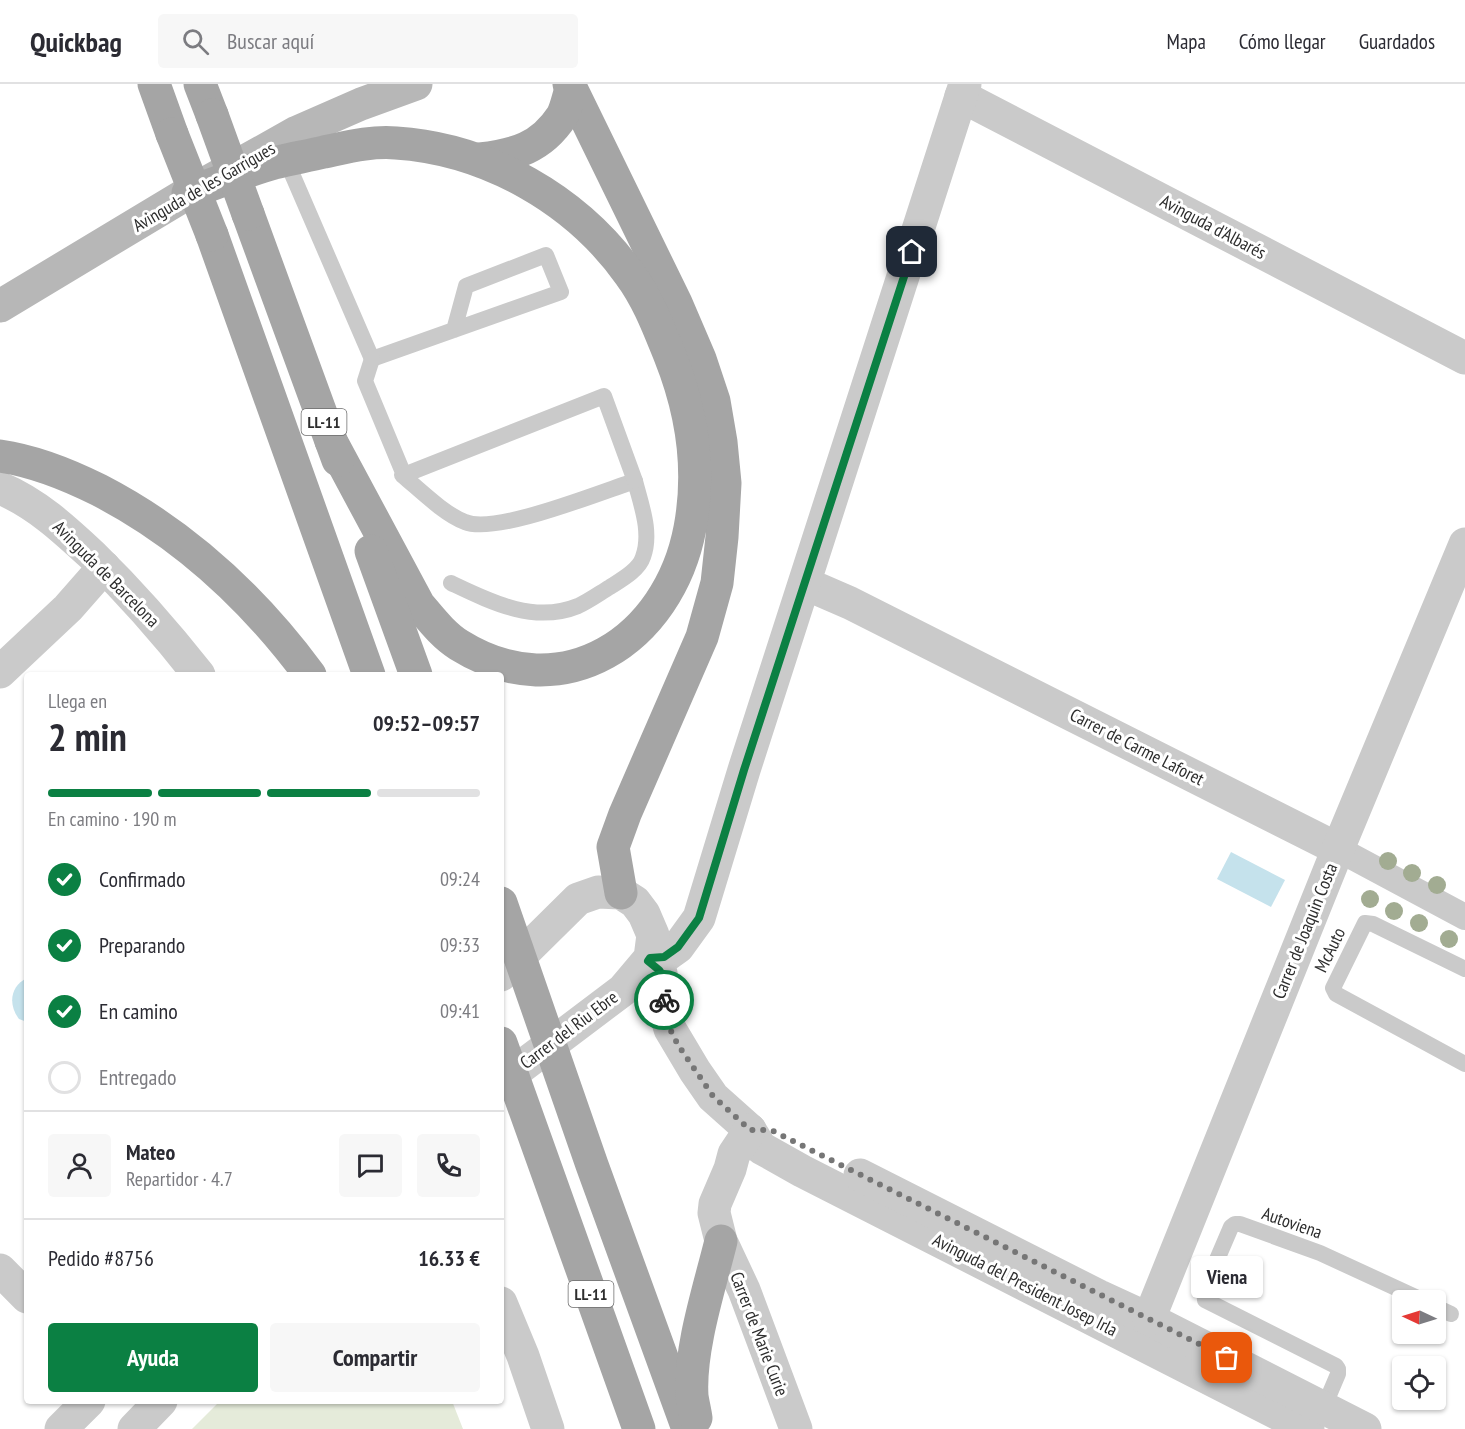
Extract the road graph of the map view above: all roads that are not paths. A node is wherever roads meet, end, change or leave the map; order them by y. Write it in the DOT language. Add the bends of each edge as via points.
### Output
graph roads {
  1 [pos="154,84"];
  2 [pos="200,84"];
  3 [pos="416,84"];
  4 [pos="570,87"];
  5 [pos="963,90"];
  6 [pos="480,159"];
  7 [pos="286,160"];
  8 [pos="188,193"];
  9 [pos="0,306"];
  10 [pos="454,330"];
  11 [pos="1465,358"];
  12 [pos="372,359"];
  13 [pos="331,441"];
  14 [pos="0,456"];
  15 [pos="404,475"];
  16 [pos="634,481"];
  17 [pos="0,488"];
  18 [pos="1465,544"];
  19 [pos="104,567"];
  20 [pos="451,583"];
  21 [pos="805,586"];
  22 [pos="0,672"];
  23 [pos="198,672"];
  24 [pos="308,672"];
  25 [pos="368,672"];
  26 [pos="415,672"];
  27 [pos="1338,849"];
  28 [pos="621,893"];
  29 [pos="1465,917"];
  30 [pos="699,918"];
  31 [pos="504,922"];
  32 [pos="648,923"];
  33 [pos="649,959"];
  34 [pos="511,965"];
  35 [pos="1465,969"];
  36 [pos="623,990"];
  37 [pos="666,1015"];
  38 [pos="550,1044"];
  39 [pos="1465,1064"];
  40 [pos="505,1066"];
  41 [pos="759,1141"];
  42 [pos="721,1240"];
  43 [pos="0,1270"];
  44 [pos="1400,1290"];
  45 [pos="24,1294"];
  46 [pos="504,1310"];
  47 [pos="1149,1319"];
  48 [pos="86,1404"];
  49 [pos="158,1404"];
  50 [pos="1316,1418"];
  51 [pos="61,1429"];
  52 [pos="134,1429"];
  53 [pos="548,1429"];
  54 [pos="639,1429"];
  55 [pos="688,1429"];
  56 [pos="698,1429"];
  57 [pos="796,1429"];
  58 [pos="1365,1429"];
  1 -- 25 [label="main road, LL-11, bridge"];
  2 -- 13 [label="main road, LL-11, bridge"];
  3 -- 8 [label="main road, Avinguda de les Garrigues" via="297,132"];
  4 -- 6 [label="main road" via="563,115 537,143 518,153"];
  4 -- 28 [label="main road" via="676,303 699,359 714,401 725,483 717,584 702,637 613,847"];
  5 -- 11 [label="street, Avinguda d'Albarés"];
  5 -- 21 [label="street"];
  6 -- 7 [label="main road" via="374,142"];
  6 -- 13 [label="main road" via="549,196 608,247 631,276 664,341 690,419 695,456 690,529 681,562 665,593 626,639 591,661 535,671 508,667 479,656 457,644 419,605"];
  7 -- 8 [label="main road"];
  7 -- 12 [label="lane"];
  8 -- 9 [label="main road, Avinguda de les Garrigues"];
  10 -- 10 [label="lane" via="561,292 546,255 466,286"];
  10 -- 12 [label="lane"];
  12 -- 15 [label="lane" via="365,381"];
  13 -- 26 [label="main road, LL-11"];
  14 -- 24 [label="main road" via="26,460 75,478 132,507 186,543 235,587"];
  15 -- 16 [label="lane" via="452,514 466,523 480,525 508,522"];
  15 -- 16 [label="lane" via="604,396"];
  16 -- 20 [label="lane" via="647,531 643,559 629,574 578,606 551,612 509,608"];
  17 -- 19 [label="street, Avinguda de Barcelona" via="39,509"];
  18 -- 27 [label="street, Carrer de Joaquin Costa"];
  19 -- 22 [label="street" via="68,608"];
  19 -- 23 [label="street, Avinguda de Barcelona"];
  21 -- 27 [label="street, Carrer de Carme Laforet" via="850,603"];
  21 -- 30 [label="street"];
  27 -- 29 [label="street, Carrer de Carme Laforet"];
  27 -- 47 [label="street, Carrer de Joaquin Costa"];
  28 -- 32 [label="street" via="636,902"];
  28 -- 34 [label="street" via="598,892 578,899"];
  30 -- 32 [label="street"];
  30 -- 33 [label="street" via="678,947 664,957"];
  31 -- 34 [label="main road, LL-11"];
  32 -- 33 [label="street" via="653,935"];
  33 -- 36 [label="street, Carrer del Riu Ebre"];
  33 -- 37 [label="street, Avinguda del President Josep Irla" via="661,973"];
  34 -- 38 [label="main road, LL-11"];
  35 -- 39 [label="lane, McAuto" via="1365,923 1333,988 1336,994"];
  36 -- 37 [label="street" via="648,1000"];
  36 -- 38 [label="street, Carrer del Riu Ebre"];
  37 -- 41 [label="street, Avinguda del President Josep Irla" via="678,1045 713,1096"];
  38 -- 40 [label="street, Carrer del Riu Ebre"];
  38 -- 55 [label="main road, LL-11"];
  40 -- 54 [label="main road, LL-11"];
  41 -- 42 [label="street, Carrer de Marie Curie" via="737,1146 715,1204"];
  41 -- 47 [label="street, Avinguda del President Josep Irla" via="771,1130"];
  41 -- 50 [label="street, Avinguda del President Josep Irla" via="802,1171"];
  42 -- 56 [label="main road" via="693,1364 692,1395"];
  42 -- 57 [label="street, Carrer de Marie Curie"];
  43 -- 45 [label="street"];
  44 -- 50 [label="lane, Autoviena" via="1320,1253 1239,1224 1231,1227 1204,1290 1205,1300 1336,1366 1338,1374"];
  46 -- 53 [label="street"];
  47 -- 50 [label="street, Avinguda del President Josep Irla"];
  48 -- 51 [label="street"];
  49 -- 52 [label="street"];
  50 -- 58 [label="street, Avinguda del President Josep Irla"];
}
